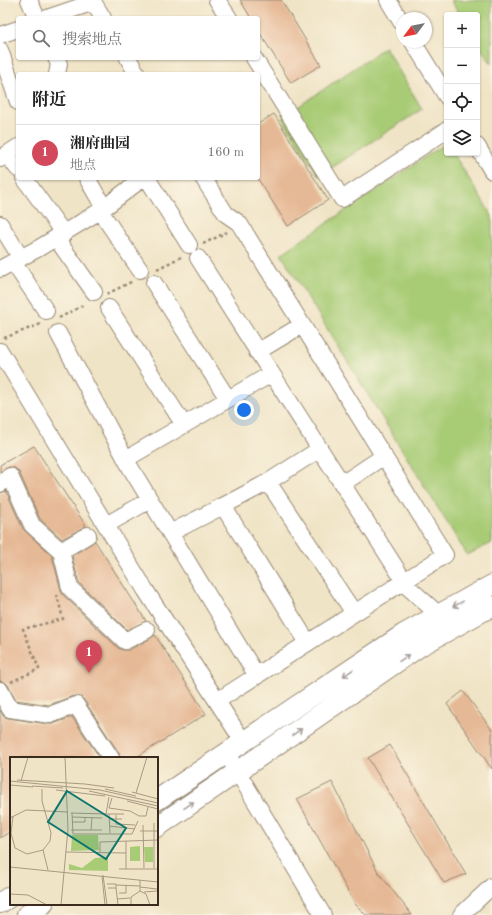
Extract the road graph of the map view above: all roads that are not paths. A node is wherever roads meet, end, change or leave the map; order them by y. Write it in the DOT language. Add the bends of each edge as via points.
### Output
graph roads {
  1 [pos="29,0"];
  2 [pos="217,0"];
  3 [pos="388,0"];
  4 [pos="93,1"];
  5 [pos="396,13"];
  6 [pos="36,16"];
  7 [pos="52,16"];
  8 [pos="102,16"];
  9 [pos="227,16"];
  10 [pos="16,30"];
  11 [pos="0,35"];
  12 [pos="417,48"];
  13 [pos="0,50"];
  14 [pos="57,60"];
  15 [pos="129,60"];
  16 [pos="255,60"];
  17 [pos="57,72"];
  18 [pos="136,72"];
  19 [pos="444,92"];
  20 [pos="16,96"];
  21 [pos="444,132"];
  22 [pos="480,151"];
  23 [pos="8,154"];
  24 [pos="16,166"];
  25 [pos="492,171"];
  26 [pos="25,180"];
  27 [pos="87,180"];
  28 [pos="140,180"];
  29 [pos="148,180"];
  30 [pos="203,180"];
  31 [pos="102,210"];
  32 [pos="0,224"];
  33 [pos="60,236"];
  34 [pos="11,263"];
  35 [pos="302,325"];
  36 [pos="0,351"];
  37 [pos="257,352"];
  38 [pos="271,374"];
  39 [pos="228,399"];
  40 [pos="184,425"];
  41 [pos="320,449"];
  42 [pos="384,456"];
  43 [pos="126,459"];
  44 [pos="268,482"];
  45 [pos="0,484"];
  46 [pos="342,484"];
  47 [pos="150,500"];
  48 [pos="223,506"];
  49 [pos="106,525"];
  50 [pos="170,533"];
  51 [pos="88,535"];
  52 [pos="61,551"];
  53 [pos="404,580"];
  54 [pos="492,585"];
  55 [pos="492,606"];
  56 [pos="354,613"];
  57 [pos="438,615"];
  58 [pos="147,630"];
  59 [pos="308,643"];
  60 [pos="256,676"];
  61 [pos="3,687"];
  62 [pos="217,701"];
  63 [pos="244,743"];
  64 [pos="227,754"];
  65 [pos="110,757"];
  66 [pos="238,772"];
  67 [pos="158,799"];
  68 [pos="158,826"];
  69 [pos="492,886"];
  70 [pos="42,905"];
  71 [pos="27,915"];
  72 [pos="323,915"];
  73 [pos="461,915"];
  1 -- 6 [label="street"];
  2 -- 9 [label="street"];
  3 -- 5 [label="street"];
  4 -- 7 [label="street"];
  4 -- 8 [label="street"];
  10 -- 11 [label="street"];
  12 -- 19 [label="street"];
  13 -- 20 [label="street"];
  14 -- 17 [label="street"];
  15 -- 18 [label="street"];
  16 -- 21 [label="street" via="342,199"];
  22 -- 25 [label="street"];
  23 -- 24 [label="street"];
  26 -- 33 [label="street"];
  27 -- 31 [label="street"];
  28 -- 31 [label="street"];
  29 -- 37 [label="street"];
  30 -- 35 [label="street" via="226,214 240,225"];
  31 -- 33 [label="street"];
  31 -- 39 [label="street"];
  32 -- 34 [label="street"];
  33 -- 34 [label="street"];
  33 -- 40 [label="street"];
  34 -- 43 [label="street" via="52,321"];
  35 -- 37 [label="street"];
  35 -- 42 [label="street"];
  36 -- 49 [label="street"];
  37 -- 38 [label="street"];
  38 -- 39 [label="street"];
  38 -- 41 [label="street"];
  39 -- 40 [label="street"];
  40 -- 43 [label="street"];
  41 -- 44 [label="street"];
  41 -- 46 [label="street"];
  42 -- 46 [label="street"];
  42 -- 53 [label="street" via="445,555"];
  43 -- 47 [label="street"];
  44 -- 48 [label="street"];
  44 -- 56 [label="street"];
  45 -- 52 [label="street" via="10,476 32,525"];
  46 -- 53 [label="street"];
  47 -- 49 [label="street"];
  47 -- 50 [label="street"];
  48 -- 50 [label="street"];
  48 -- 59 [label="street"];
  49 -- 62 [label="street"];
  50 -- 60 [label="street"];
  51 -- 52 [label="street"];
  52 -- 58 [label="street" via="70,588 125,641"];
  53 -- 56 [label="street"];
  53 -- 57 [label="street" via="408,587"];
  54 -- 57 [label="main road, one-way"];
  66 -- 55 [label="main road, one-way" via="420,646"];
  56 -- 59 [label="street"];
  57 -- 63 [label="main road, one-way" via="404,634"];
  59 -- 60 [label="street"];
  60 -- 62 [label="street"];
  61 -- 65 [label="street" via="10,709 50,715 76,705"];
  62 -- 63 [label="street"];
  63 -- 64 [label="main road"];
  64 -- 66 [label="street"];
  64 -- 67 [label="main road"];
  68 -- 66 [label="main road, one-way"];
  66 -- 72 [label="street"];
  69 -- 73 [label="street"];
  70 -- 71 [label="main road"];
}
